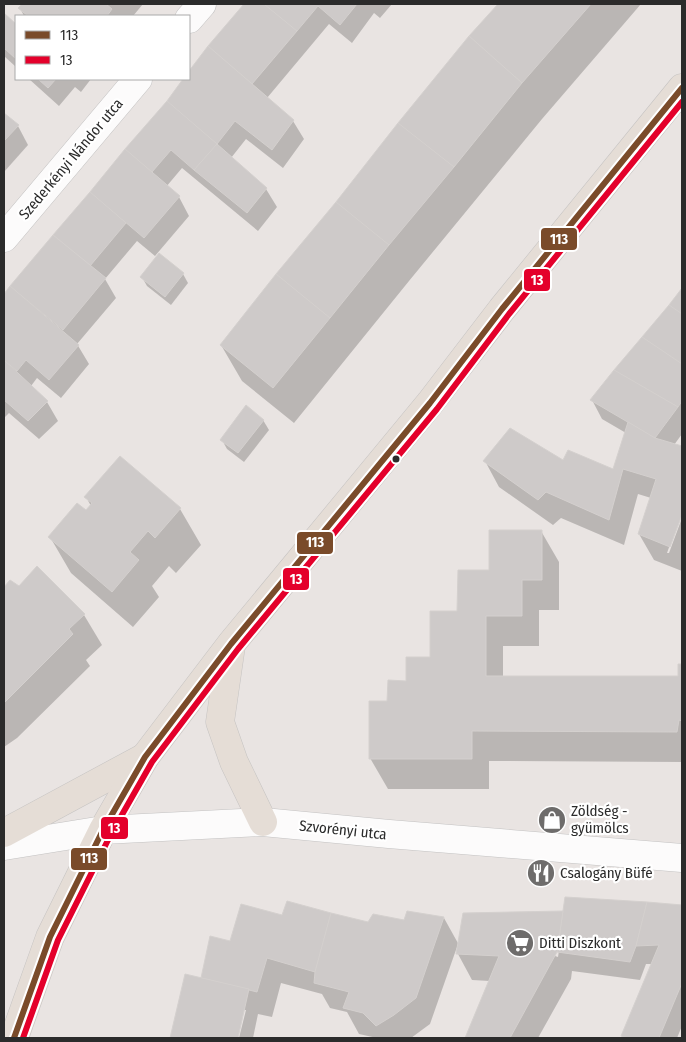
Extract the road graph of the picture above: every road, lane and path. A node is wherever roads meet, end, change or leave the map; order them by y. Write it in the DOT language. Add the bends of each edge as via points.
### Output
graph roads {
  1 [pos="202,4"];
  2 [pos="190,18"];
  3 [pos="137,80"];
  4 [pos="682,88"];
  5 [pos="4,238"];
  6 [pos="231,644"];
  7 [pos="144,757"];
  8 [pos="263,822"];
  9 [pos="103,830"];
  10 [pos="4,833"];
  11 [pos="4,846"];
  12 [pos="682,858"];
  13 [pos="4,1003"];
  14 [pos="14,1038"];
  1 -- 2 [label="street"];
  3 -- 5 [label="street, Szederkényi Nándor utca"];
  4 -- 6 [label="main road" via="430,403"];
  6 -- 7 [label="main road"];
  6 -- 8 [label="main road" via="220,722 234,762"];
  7 -- 9 [label="main road"];
  7 -- 10 [label="main road"];
  8 -- 9 [label="street, Szvorényi utca"];
  8 -- 12 [label="street, Szvorényi utca"];
  9 -- 11 [label="street, Szvorényi utca"];
  9 -- 14 [label="main road" via="50,936"];
  13 -- 14 [label="main road"];
}
